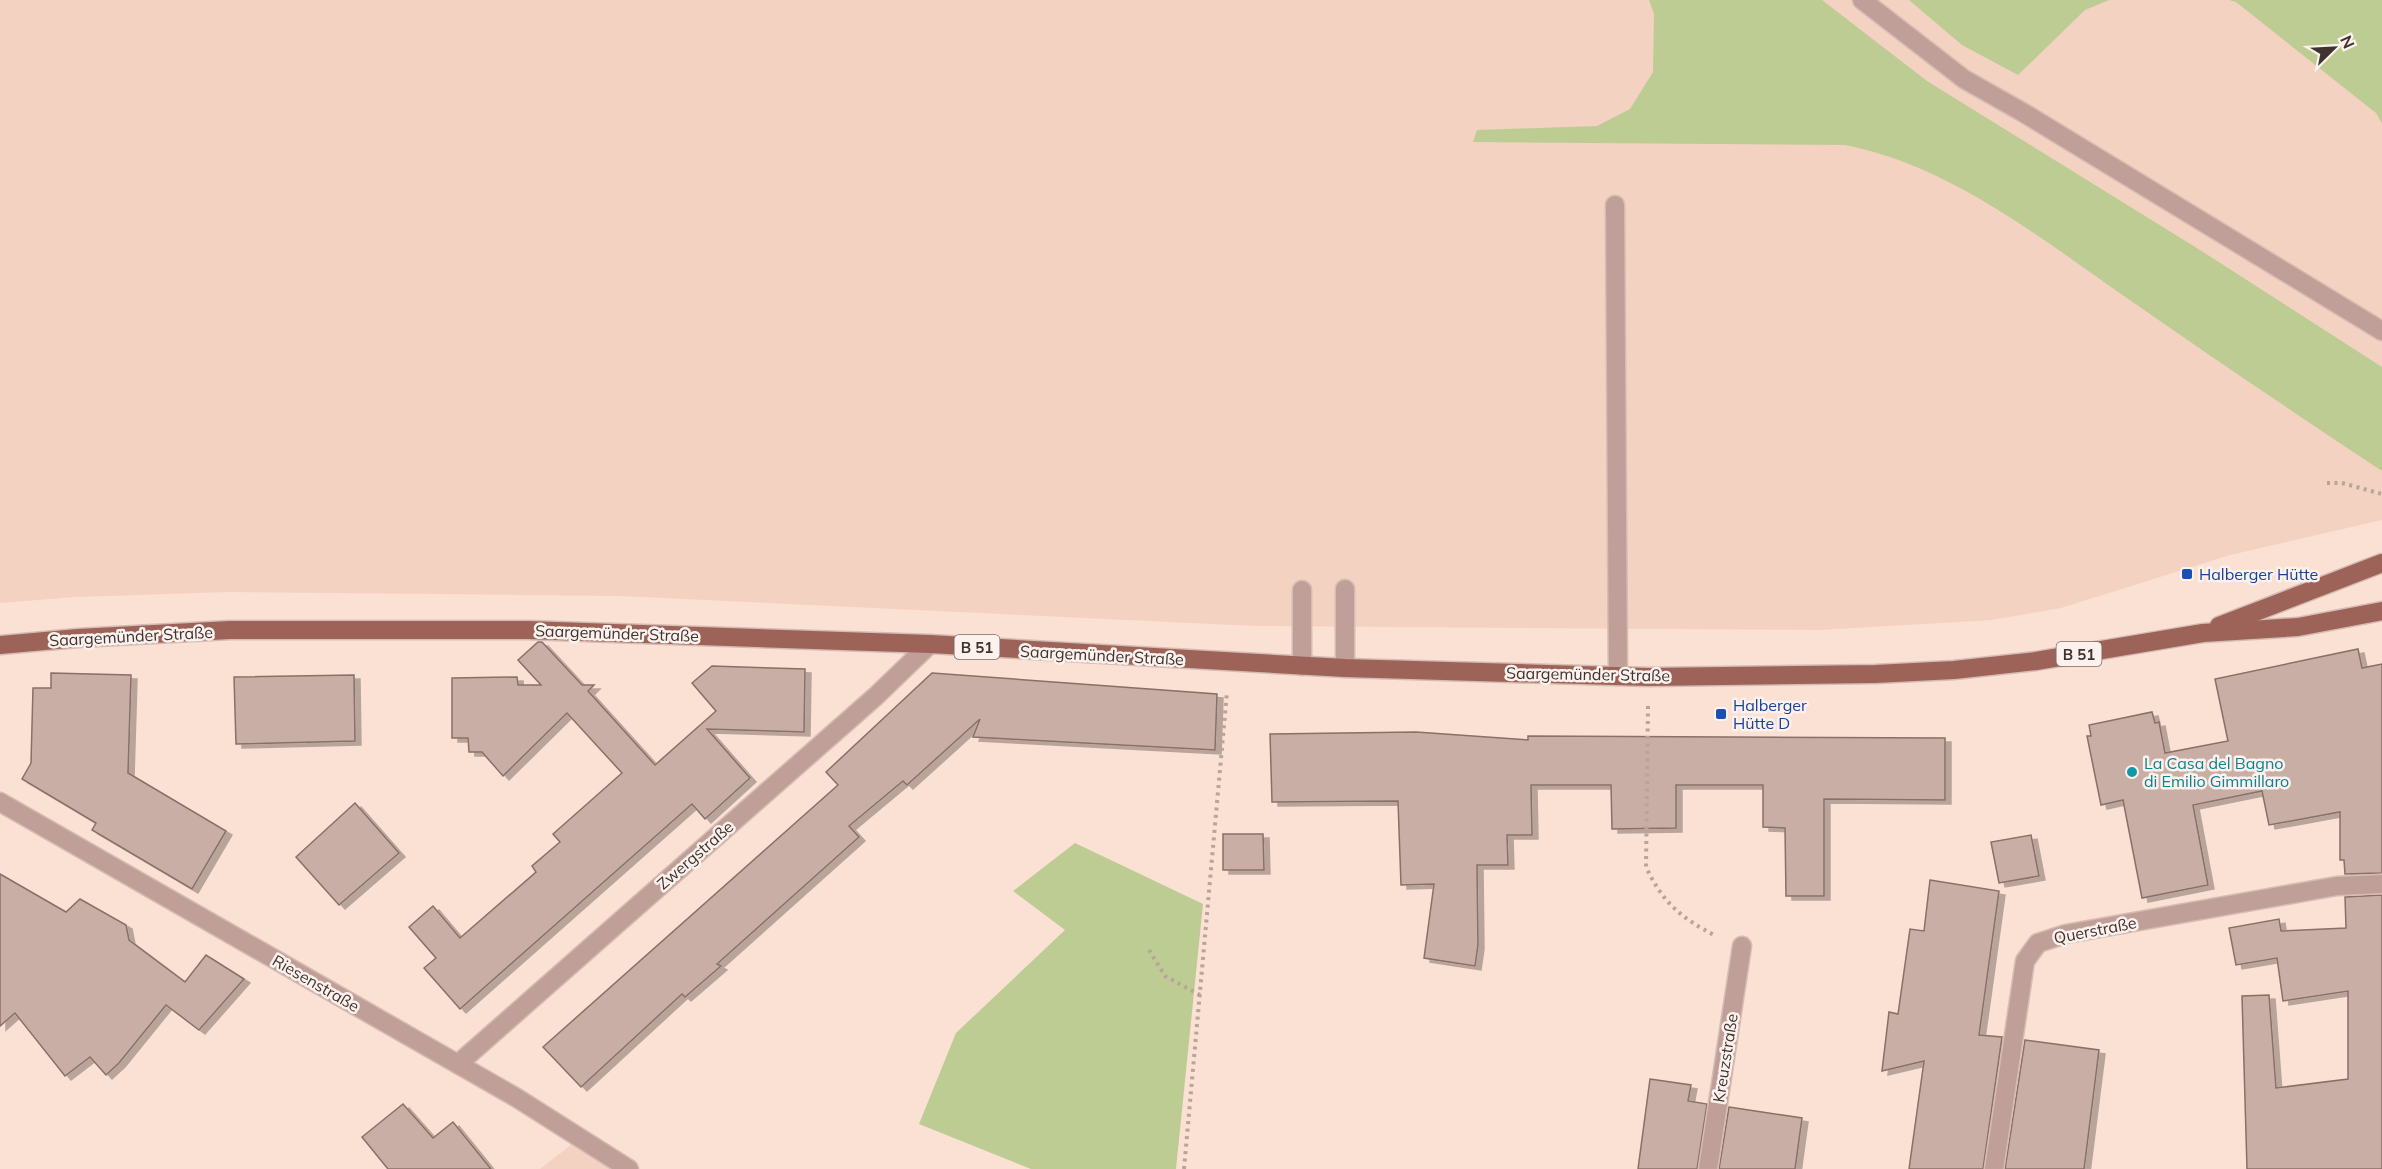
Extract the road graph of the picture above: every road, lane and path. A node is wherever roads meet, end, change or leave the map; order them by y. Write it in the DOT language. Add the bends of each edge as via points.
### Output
graph roads {
  1 [pos="1862,0"];
  2 [pos="1615,205"];
  3 [pos="2382,331"];
  4 [pos="2327,483"];
  5 [pos="2382,494"];
  6 [pos="2382,563"];
  7 [pos="1345,589"];
  8 [pos="1302,590"];
  9 [pos="2382,611"];
  10 [pos="2203,633"];
  11 [pos="930,644"];
  12 [pos="0,645"];
  13 [pos="1229,662"];
  14 [pos="1302,666"];
  15 [pos="1345,668"];
  16 [pos="1618,676"];
  17 [pos="1648,676"];
  18 [pos="0,802"];
  19 [pos="2382,884"];
  20 [pos="1742,946"];
  21 [pos="1149,950"];
  22 [pos="1200,995"];
  23 [pos="458,1064"];
  24 [pos="629,1169"];
  25 [pos="1184,1169"];
  26 [pos="1708,1169"];
  27 [pos="1994,1169"];
  1 -- 3 [label="street" via="1964,79"];
  2 -- 16 [label="street"];
  4 -- 5 [label="path"];
  6 -- 10 [label="main road, Saargemünder Straße / B 51"];
  7 -- 15 [label="street"];
  8 -- 14 [label="street"];
  9 -- 10 [label="main road, Saargemünder Straße / B 51" via="2298,627"];
  10 -- 17 [label="main road, Saargemünder Straße / B 51" via="1954,670"];
  11 -- 12 [label="main road, Saargemünder Straße / B 51" via="528,630 230,630"];
  11 -- 13 [label="main road, Saargemünder Straße / B 51"];
  11 -- 23 [label="street, Zwergstraße"];
  13 -- 14 [label="main road, Saargemünder Straße / B 51"];
  13 -- 22 [label="path"];
  14 -- 15 [label="main road, Saargemünder Straße / B 51"];
  15 -- 16 [label="main road, Saargemünder Straße / B 51"];
  16 -- 17 [label="main road, Saargemünder Straße / B 51"];
  17 -- 20 [label="path" via="1646,867 1657,890 1682,917 1714,936"];
  18 -- 23 [label="street, Riesenstraße"];
  19 -- 27 [label="street, Querstraße" via="2337,886 2038,942 2025,961"];
  20 -- 26 [label="street, Kreuzstraße"];
  21 -- 22 [label="path" via="1165,976"];
  22 -- 25 [label="path"];
  23 -- 24 [label="street, Riesenstraße"];
}
